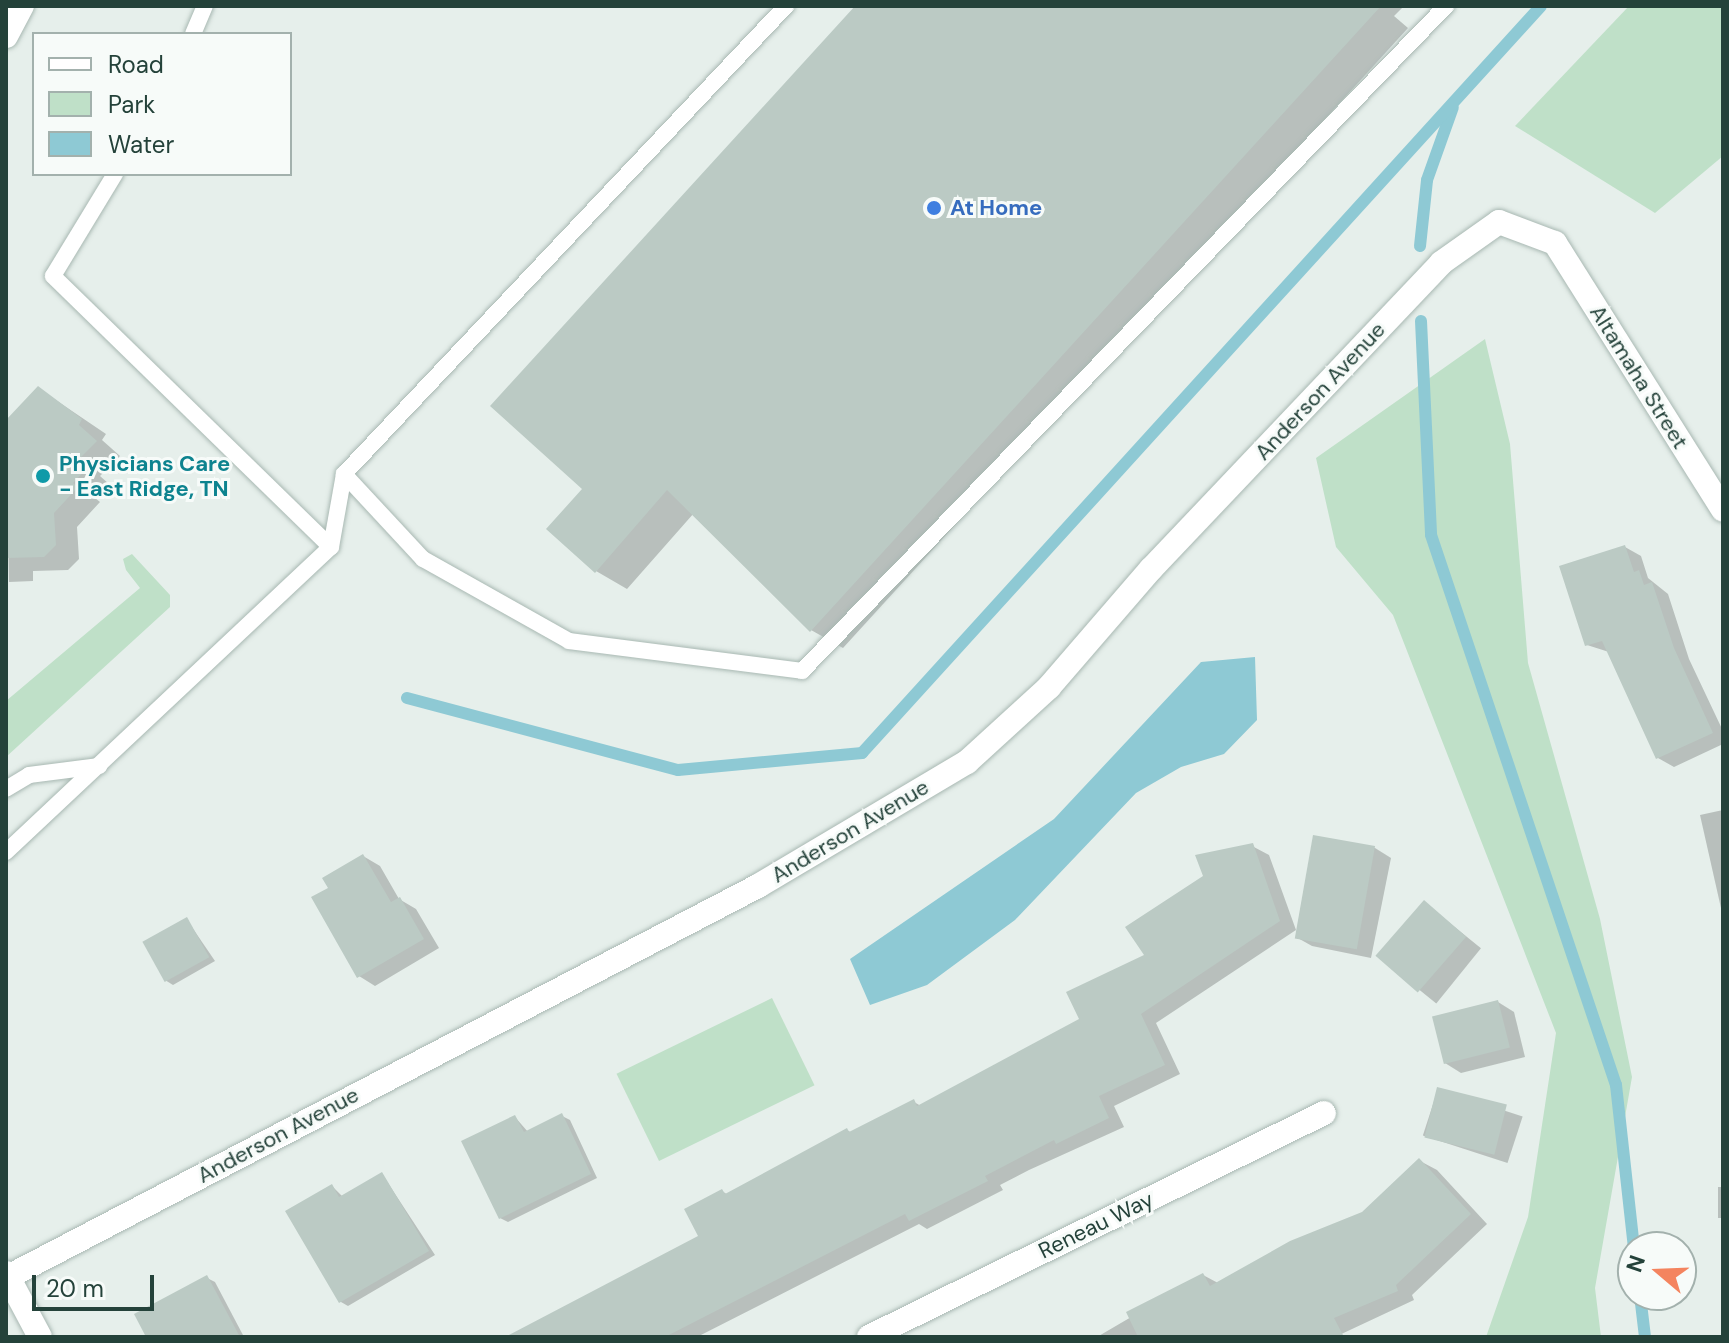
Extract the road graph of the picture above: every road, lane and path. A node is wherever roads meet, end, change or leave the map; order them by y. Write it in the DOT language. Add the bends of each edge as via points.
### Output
graph roads {
  1 [pos="22,6"];
  2 [pos="205,6"];
  3 [pos="786,6"];
  4 [pos="1446,6"];
  5 [pos="194,32"];
  6 [pos="6,36"];
  7 [pos="114,176"];
  8 [pos="1555,243"];
  9 [pos="344,474"];
  10 [pos="1723,510"];
  11 [pos="331,547"];
  12 [pos="99,766"];
  13 [pos="6,789"];
  14 [pos="6,852"];
  15 [pos="1324,1113"];
  16 [pos="7,1276"];
  17 [pos="40,1337"];
  18 [pos="869,1337"];
  1 -- 6 [label="street"];
  2 -- 5 [label="lane"];
  3 -- 9 [label="lane"];
  4 -- 9 [label="lane" via="802,671 569,641 423,559"];
  7 -- 11 [label="lane" via="53,276"];
  8 -- 10 [label="street, Altamaha Street"];
  8 -- 16 [label="street, Anderson Avenue" via="1499,222 1441,263 1151,569 1049,687 967,762 758,886"];
  9 -- 11 [label="lane"];
  11 -- 12 [label="lane"];
  12 -- 13 [label="lane" via="29,775"];
  12 -- 14 [label="lane"];
  15 -- 18 [label="street, Reneau Way"];
  16 -- 17 [label="street"];
}
